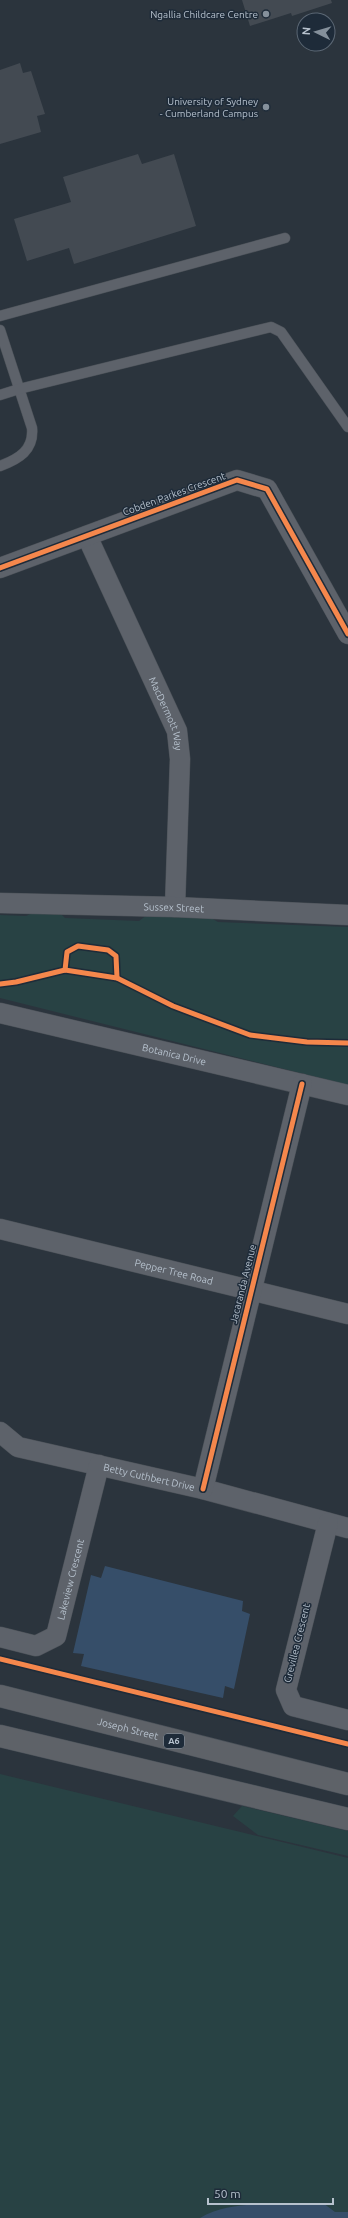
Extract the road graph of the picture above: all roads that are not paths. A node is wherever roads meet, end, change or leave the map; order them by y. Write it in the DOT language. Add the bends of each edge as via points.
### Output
graph roads {
  1 [pos="285,238"];
  2 [pos="0,316"];
  3 [pos="0,330"];
  4 [pos="19,389"];
  5 [pos="0,396"];
  6 [pos="348,427"];
  7 [pos="0,466"];
  8 [pos="87,536"];
  9 [pos="0,568"];
  10 [pos="348,634"];
  11 [pos="0,903"];
  12 [pos="175,907"];
  13 [pos="348,915"];
  14 [pos="0,1013"];
  15 [pos="302,1084"];
  16 [pos="348,1095"];
  17 [pos="0,1230"];
  18 [pos="250,1291"];
  19 [pos="348,1314"];
  20 [pos="0,1432"];
  21 [pos="99,1465"];
  22 [pos="203,1489"];
  23 [pos="328,1523"];
  24 [pos="348,1528"];
  25 [pos="0,1637"];
  26 [pos="0,1696"];
  27 [pos="348,1720"];
  28 [pos="0,1736"];
  29 [pos="348,1784"];
  30 [pos="348,1819"];
  1 -- 2 [label="lane"];
  3 -- 4 [label="lane"];
  4 -- 5 [label="lane"];
  4 -- 6 [label="lane" via="271,327 281,332"];
  4 -- 7 [label="lane" via="33,438 28,450 14,461"];
  8 -- 9 [label="street, Cobden Parkes Crescent"];
  8 -- 10 [label="street, Cobden Parkes Crescent" via="237,480 266,489"];
  8 -- 12 [label="street, MacDermott Way" via="177,731 180,759"];
  11 -- 12 [label="street, Sussex Street"];
  12 -- 13 [label="street, Sussex Street"];
  14 -- 15 [label="street, Botanica Drive"];
  15 -- 16 [label="street, Botanica Drive"];
  15 -- 18 [label="street, Jacaranda Avenue"];
  17 -- 18 [label="street, Pepper Tree Road"];
  18 -- 19 [label="street, Pepper Tree Road"];
  18 -- 22 [label="street, Jacaranda Avenue"];
  20 -- 21 [label="street, Betty Cuthbert Drive" via="18,1446"];
  21 -- 22 [label="street, Betty Cuthbert Drive"];
  21 -- 25 [label="street, Lakeview Crescent" via="56,1636 36,1646"];
  22 -- 23 [label="street, Betty Cuthbert Drive"];
  23 -- 24 [label="street, Betty Cuthbert Drive"];
  23 -- 27 [label="street, Grevillea Crescent" via="286,1690 293,1706"];
  26 -- 29 [label="highway, Joseph Street / A6"];
  28 -- 30 [label="highway"];
}
